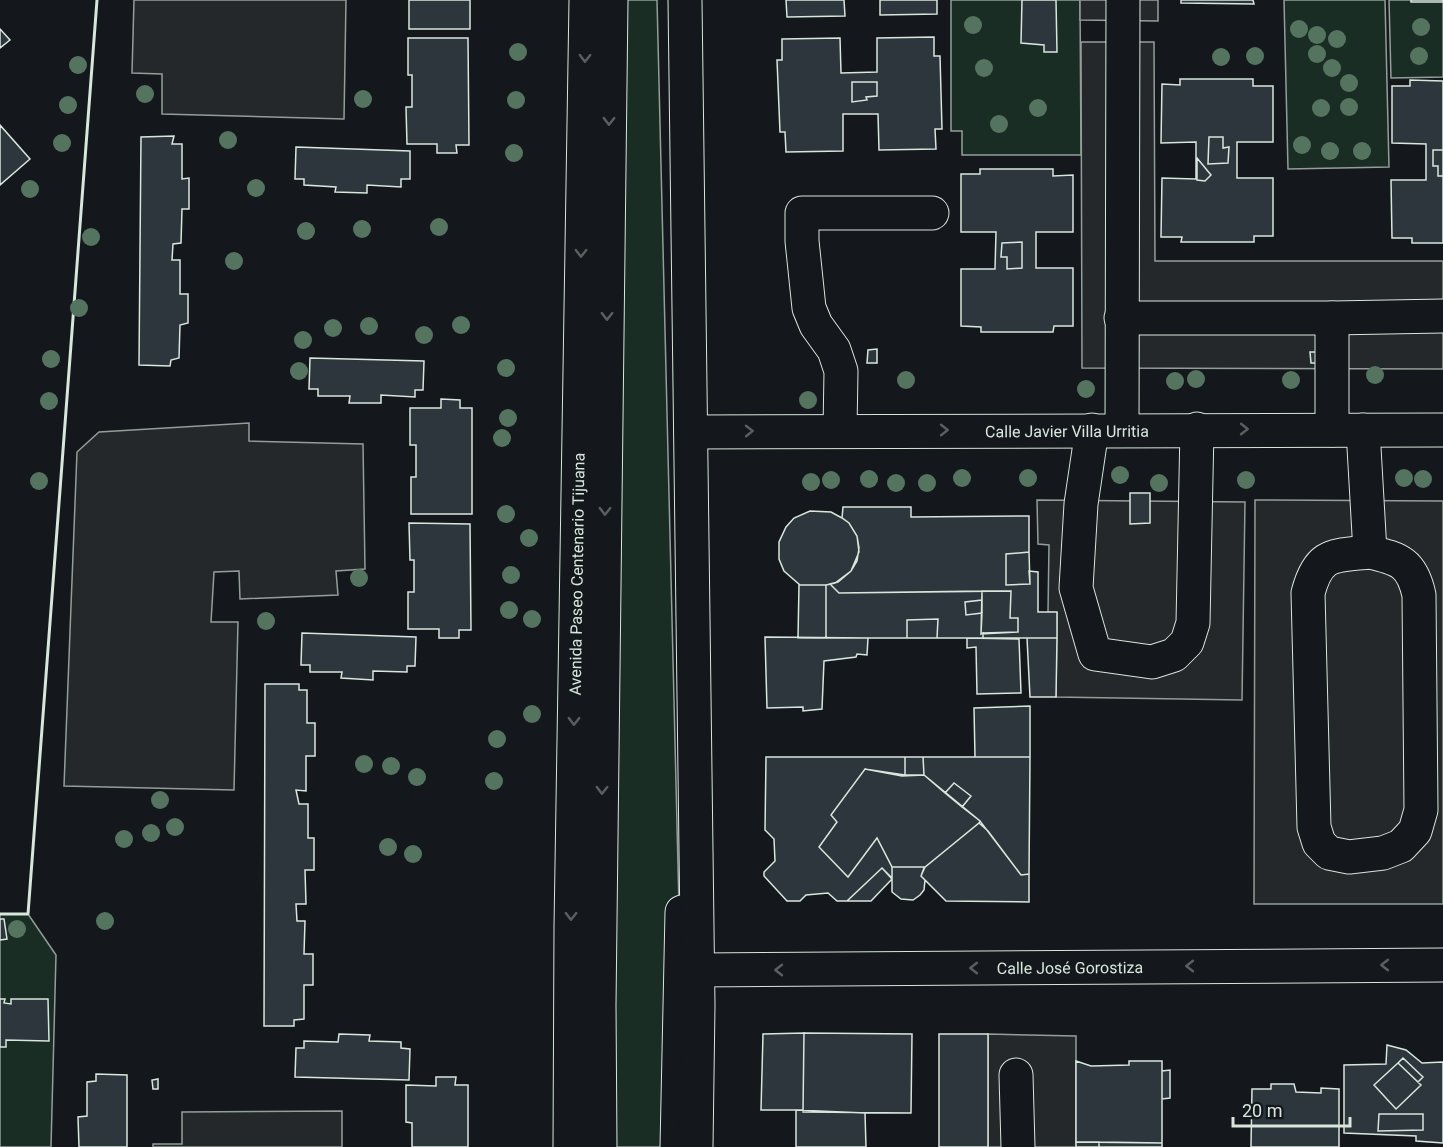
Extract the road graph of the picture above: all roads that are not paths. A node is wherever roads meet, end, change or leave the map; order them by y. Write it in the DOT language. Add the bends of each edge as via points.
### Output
graph roads {
  1 [pos="586,0"];
  2 [pos="611,0"];
  3 [pos="669,0"];
  4 [pos="685,0"];
  5 [pos="1123,0"];
  6 [pos="932,213"];
  7 [pos="1443,316"];
  8 [pos="1121,318"];
  9 [pos="1332,318"];
  10 [pos="1197,429"];
  11 [pos="840,430"];
  12 [pos="1107,430"];
  13 [pos="1348,430"];
  14 [pos="1443,430"];
  15 [pos="691,432"];
  16 [pos="1370,552"];
  17 [pos="1443,965"];
  18 [pos="698,970"];
  19 [pos="1017,1075"];
  20 [pos="570,1147"];
  21 [pos="600,1147"];
  22 [pos="677,1147"];
  23 [pos="696,1147"];
  24 [pos="1018,1147"];
  1 -- 20 [label="main road, Avenida Paseo Centenario Tijuana, one-way" via="570,926"];
  2 -- 21 [label="main road, one-way"];
  3 -- 22 [label="main road" via="682,923"];
  4 -- 15 [label="main road"];
  5 -- 8 [label="main road"];
  6 -- 11 [label="main road" via="802,213 809,308 834,350 841,371"];
  7 -- 9 [label="main road"];
  8 -- 9 [label="main road"];
  8 -- 12 [label="main road"];
  9 -- 13 [label="main road"];
  10 -- 12 [label="main road, Calle Javier Villa Urritia"];
  10 -- 12 [label="main road" via="1193,623 1187,642 1174,655 1152,662 1095,654 1076,588 1081,504"];
  10 -- 13 [label="main road, Calle Javier Villa Urritia, one-way"];
  11 -- 12 [label="main road, Calle Javier Villa Urritia, one-way"];
  15 -- 11 [label="main road, Calle Javier Villa Urritia, one-way"];
  13 -- 14 [label="main road, Calle Javier Villa Urritia"];
  13 -- 16 [label="main road"];
  15 -- 18 [label="main road"];
  16 -- 16 [label="main road" via="1327,559 1317,569 1308,593 1314,827 1319,843 1329,853 1349,856 1383,853 1401,846 1415,831 1421,810 1419,595 1415,579 1395,557"];
  17 -- 18 [label="main road, Calle José Gorostiza, one-way"];
  18 -- 23 [label="main road"];
  19 -- 24 [label="main road"];
}
